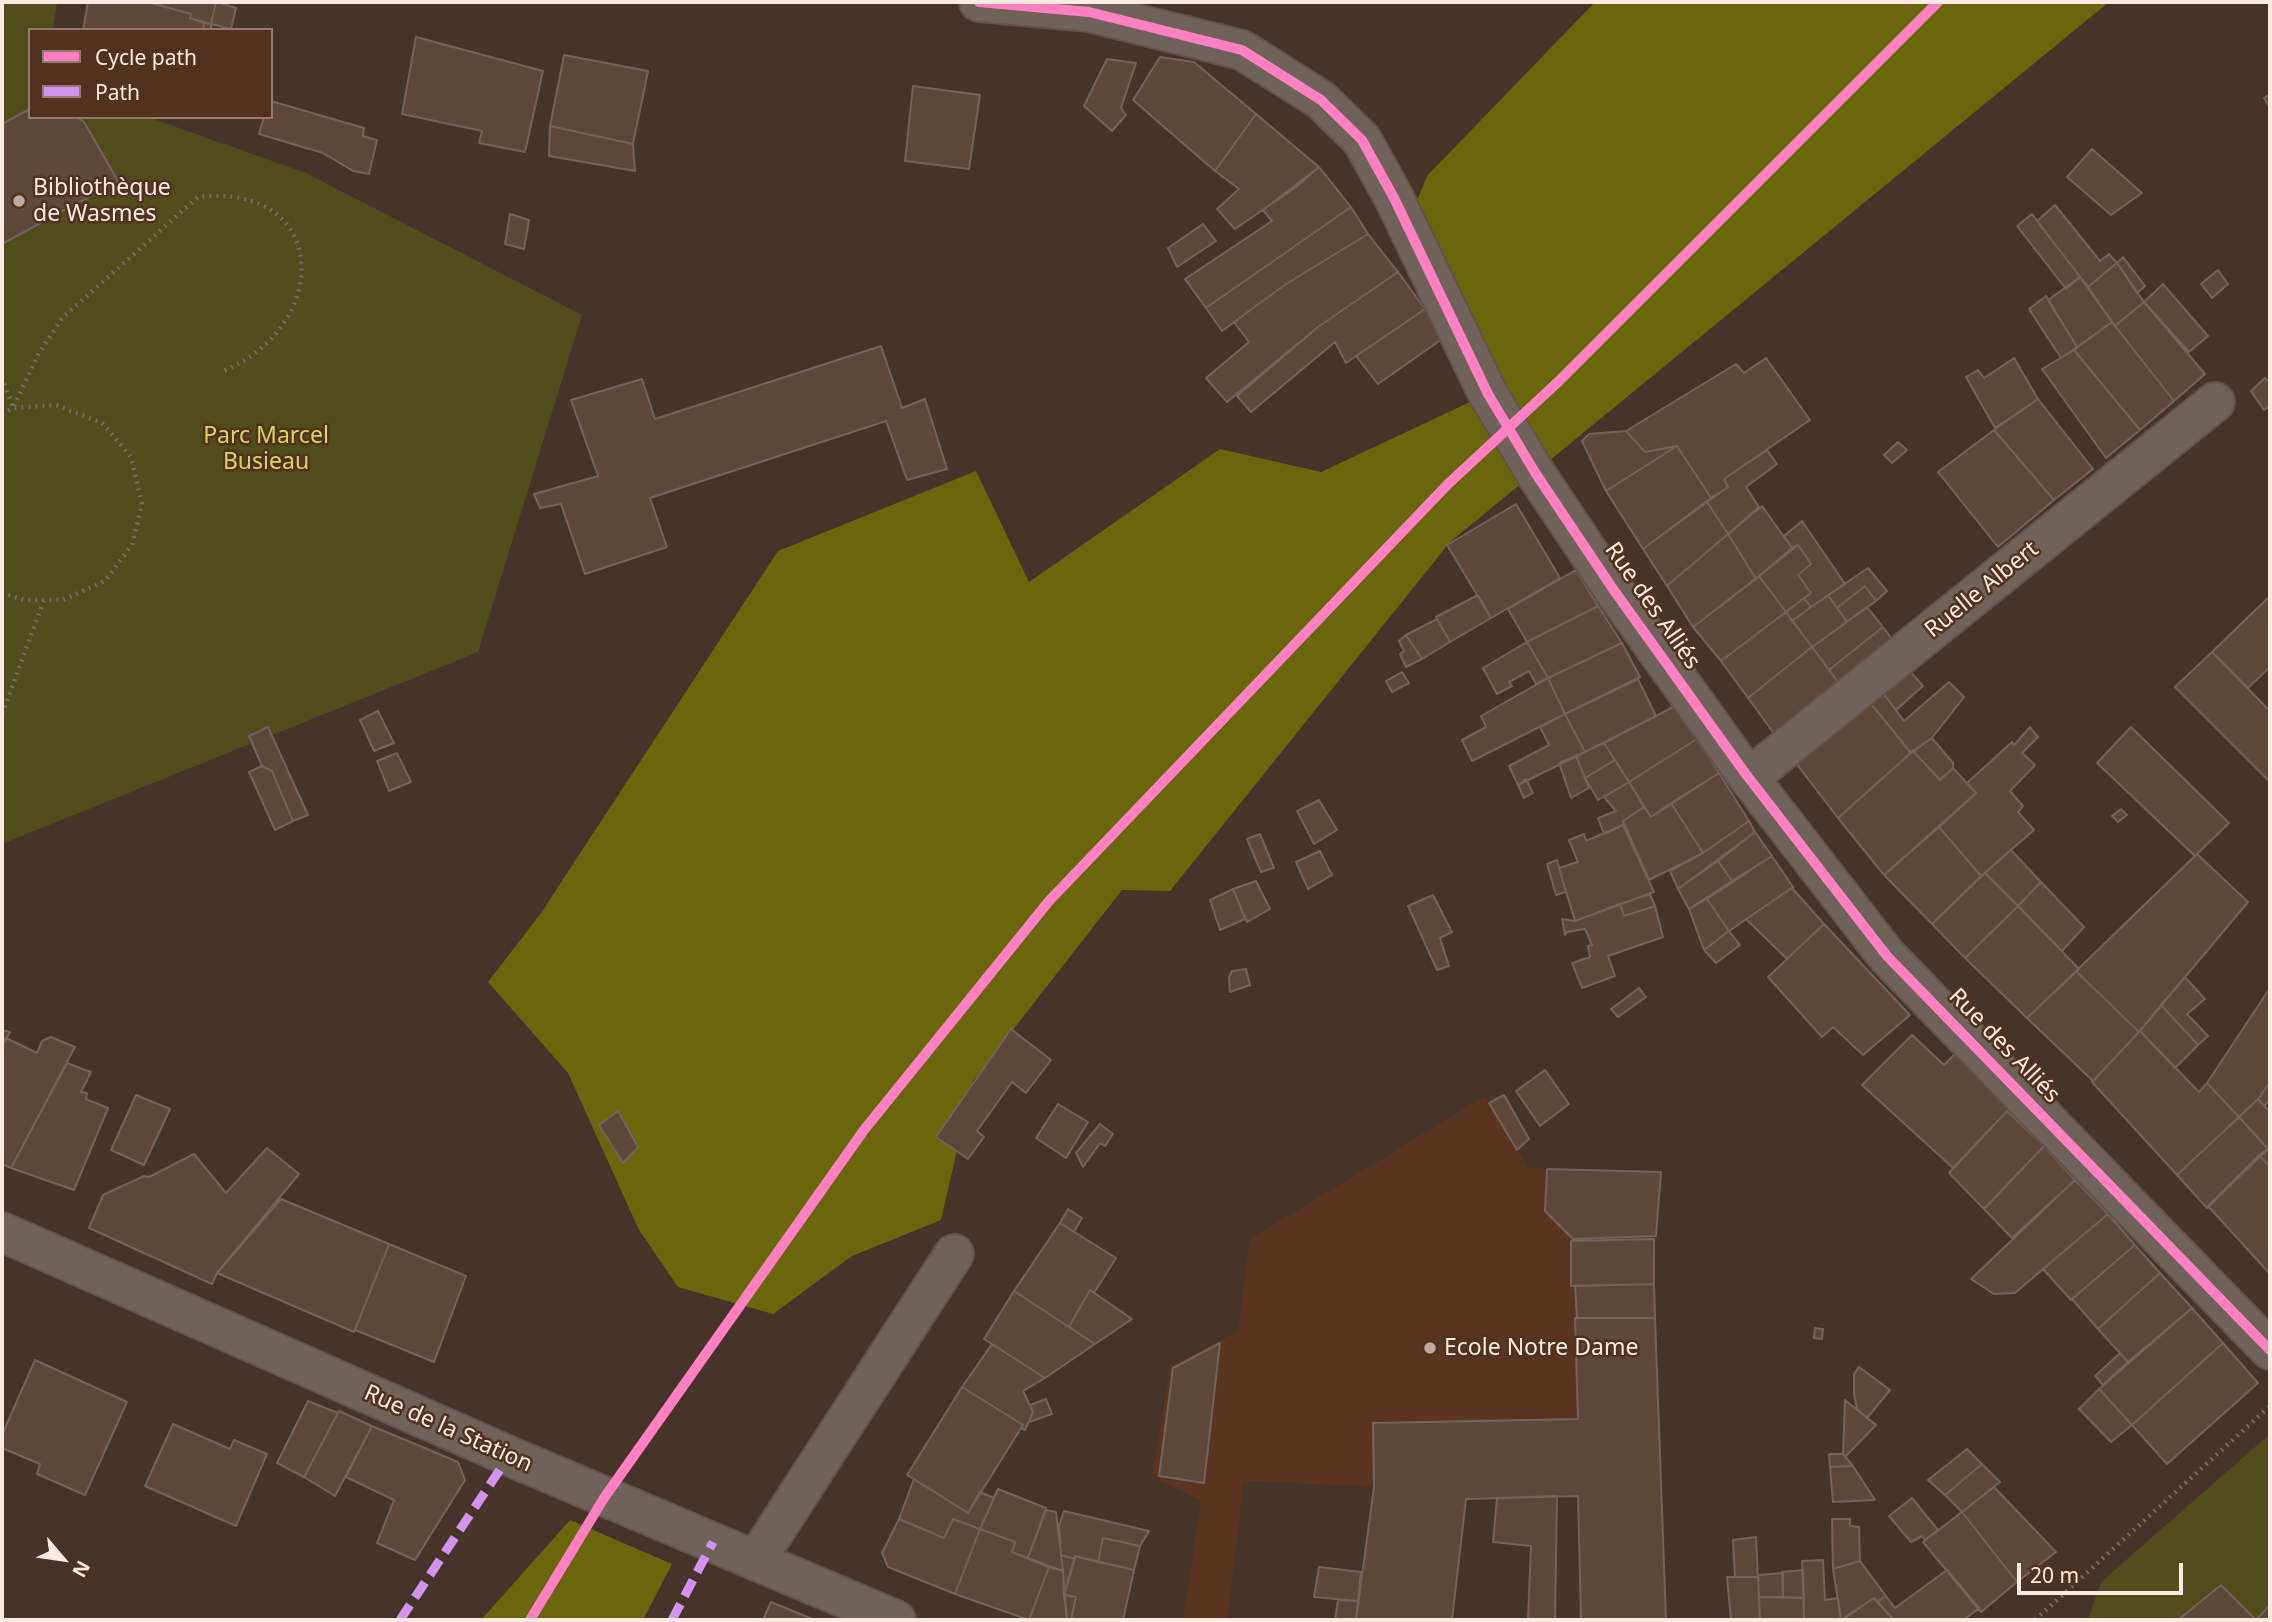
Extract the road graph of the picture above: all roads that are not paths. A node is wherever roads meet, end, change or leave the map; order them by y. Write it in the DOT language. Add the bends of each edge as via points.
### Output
graph roads {
  1 [pos="979,2"];
  2 [pos="1134,2"];
  3 [pos="1172,31"];
  4 [pos="2215,402"];
  5 [pos="1750,777"];
  6 [pos="2,1232"];
  7 [pos="954,1254"];
  8 [pos="2270,1350"];
  9 [pos="756,1560"];
  10 [pos="896,1620"];
  1 -- 3 [label="street, Rue des Alliés" via="1089,12"];
  2 -- 3 [label="street"];
  3 -- 5 [label="street, Rue des Alliés" via="1242,50 1321,100 1362,140 1488,394 1536,474"];
  4 -- 5 [label="street, Ruelle Albert"];
  5 -- 8 [label="street, Rue des Alliés" via="1887,956"];
  6 -- 9 [label="street, Rue de la Station" via="509,1457"];
  7 -- 9 [label="street"];
  9 -- 10 [label="street, Rue de la Station"];
}
